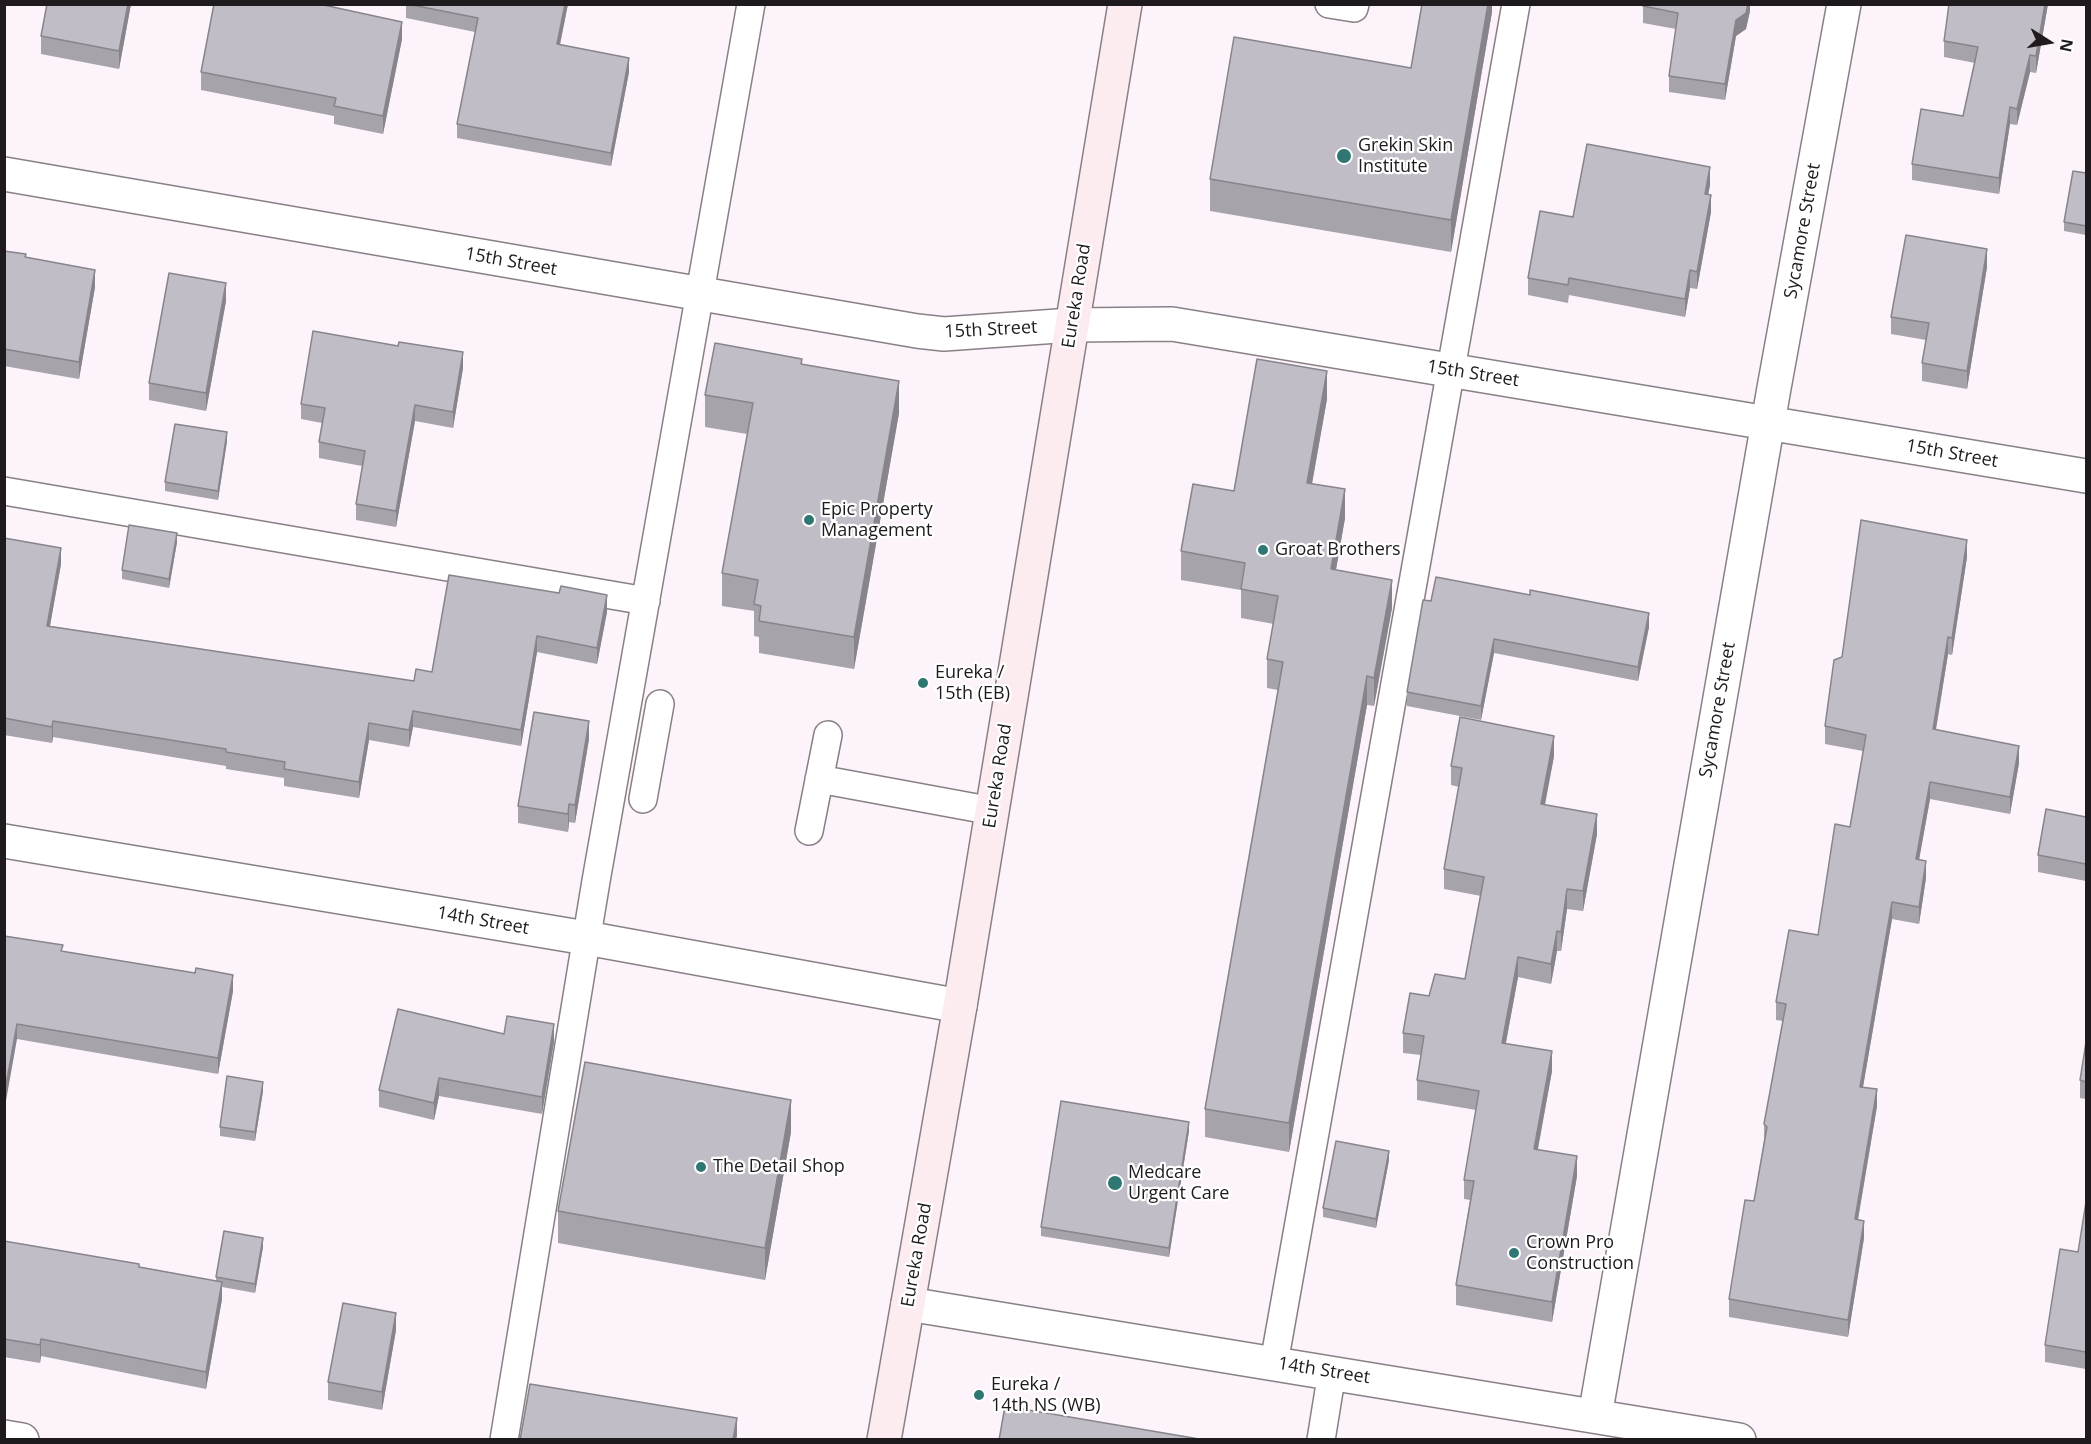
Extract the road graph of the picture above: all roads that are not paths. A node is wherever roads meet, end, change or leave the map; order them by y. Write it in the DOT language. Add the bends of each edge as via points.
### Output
graph roads {
  1 [pos="751,4"];
  2 [pos="1125,4"];
  3 [pos="1329,4"];
  4 [pos="1355,4"];
  5 [pos="1516,4"];
  6 [pos="1844,4"];
  7 [pos="4,174"];
  8 [pos="700,294"];
  9 [pos="1072,325"];
  10 [pos="1449,370"];
  11 [pos="1768,423"];
  12 [pos="2086,476"];
  13 [pos="4,491"];
  14 [pos="646,602"];
  15 [pos="660,704"];
  16 [pos="828,735"];
  17 [pos="819,779"];
  18 [pos="643,799"];
  19 [pos="993,811"];
  20 [pos="809,831"];
  21 [pos="4,841"];
  22 [pos="586,938"];
  23 [pos="960,1006"];
  24 [pos="908,1304"];
  25 [pos="1274,1363"];
  26 [pos="1332,1372"];
  27 [pos="1595,1416"];
  28 [pos="4,1437"];
  29 [pos="22,1440"];
  30 [pos="504,1440"];
  31 [pos="885,1440"];
  32 [pos="1322,1440"];
  33 [pos="1739,1440"];
  1 -- 8 [label="lane"];
  2 -- 9 [label="main road, Eureka Road"];
  3 -- 4 [label="lane" via="1354,8"];
  5 -- 10 [label="lane"];
  6 -- 11 [label="street, Sycamore Street"];
  7 -- 8 [label="street, 15th Street"];
  8 -- 9 [label="street, 15th Street" via="944,334"];
  8 -- 14 [label="lane"];
  9 -- 10 [label="street, 15th Street" via="1172,324"];
  9 -- 19 [label="main road, Eureka Road"];
  10 -- 11 [label="street, 15th Street"];
  10 -- 25 [label="lane"];
  11 -- 12 [label="street, 15th Street"];
  11 -- 27 [label="street, Sycamore Street"];
  13 -- 14 [label="lane"];
  14 -- 22 [label="lane"];
  15 -- 18 [label="lane"];
  16 -- 17 [label="lane"];
  17 -- 19 [label="lane"];
  17 -- 20 [label="lane"];
  19 -- 23 [label="main road, Eureka Road"];
  21 -- 22 [label="street, 14th Street"];
  22 -- 23 [label="street, 14th Street"];
  22 -- 30 [label="lane"];
  23 -- 24 [label="main road, Eureka Road"];
  24 -- 25 [label="street, 14th Street"];
  24 -- 31 [label="main road, Eureka Road"];
  25 -- 26 [label="street, 14th Street"];
  26 -- 27 [label="street, 14th Street"];
  26 -- 32 [label="lane"];
  27 -- 33 [label="street, 14th Street"];
  28 -- 29 [label="street"];
}
